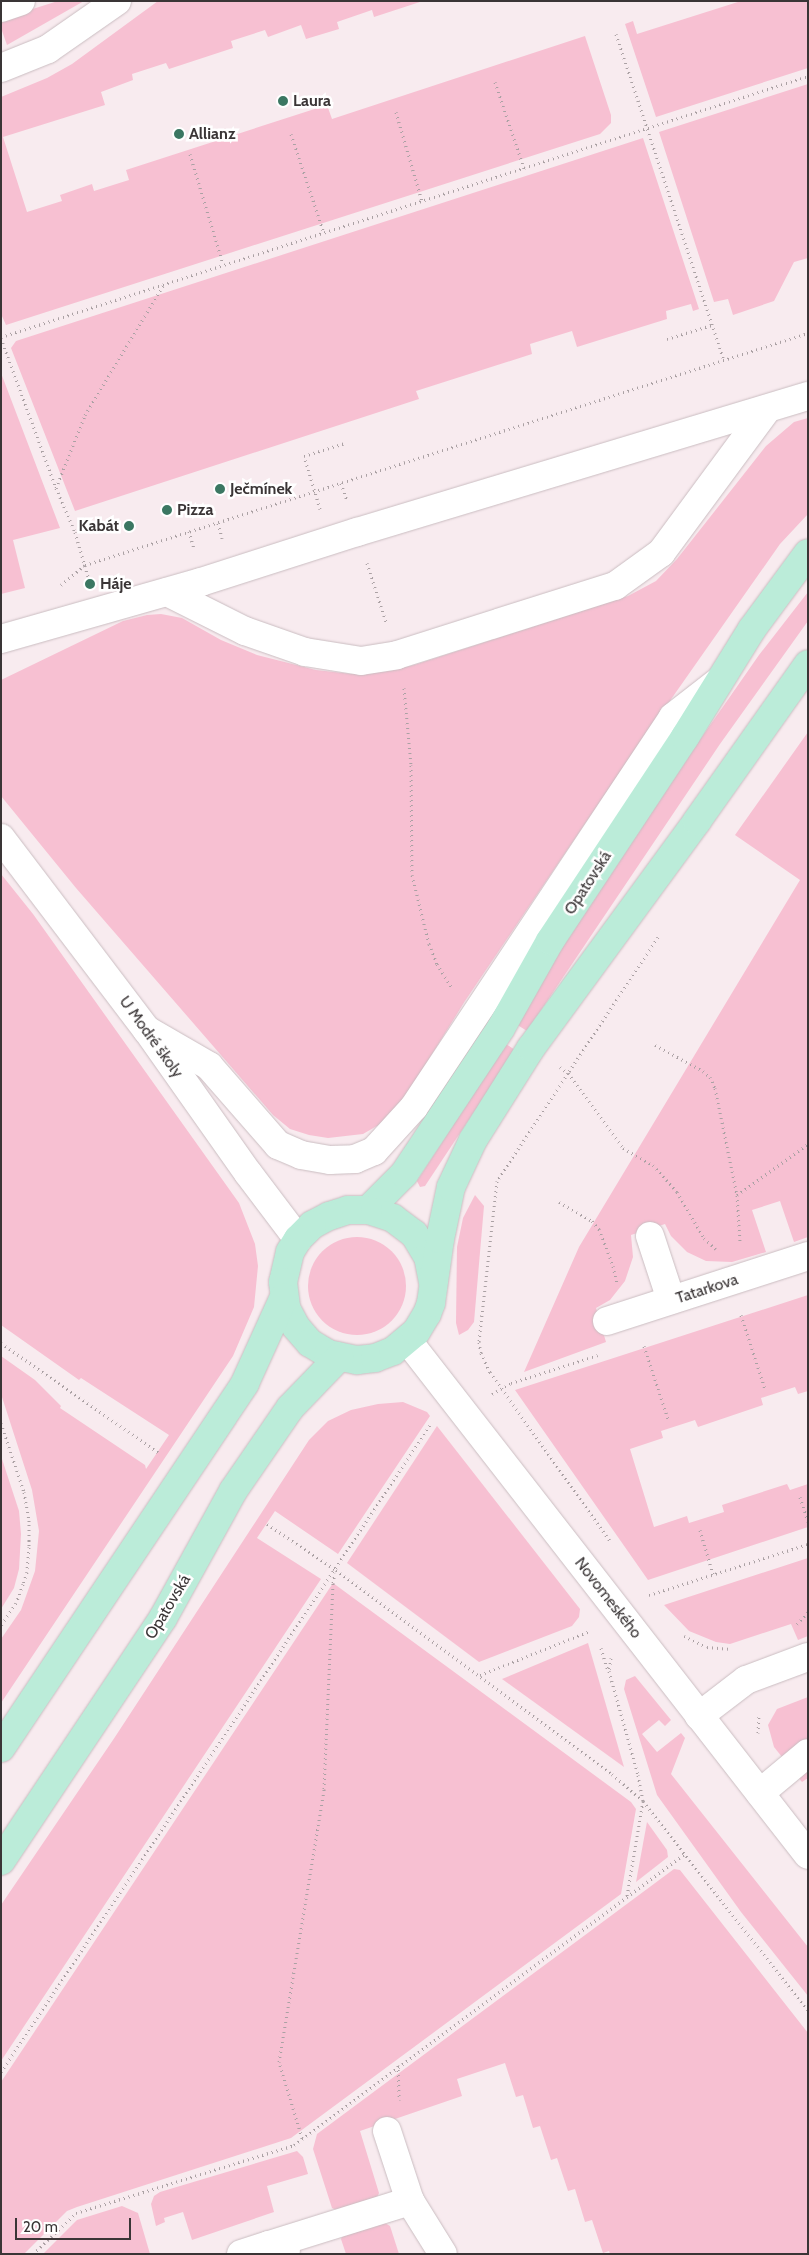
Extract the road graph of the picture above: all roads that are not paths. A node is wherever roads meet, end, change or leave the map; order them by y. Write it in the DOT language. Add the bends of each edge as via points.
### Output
graph roads {
  1 [pos="21,1"];
  2 [pos="117,1"];
  3 [pos="1,8"];
  4 [pos="1,68"];
  5 [pos="808,396"];
  6 [pos="767,408"];
  7 [pos="808,553"];
  8 [pos="167,592"];
  9 [pos="1,639"];
  10 [pos="808,664"];
  11 [pos="719,681"];
  12 [pos="1,838"];
  13 [pos="147,1030"];
  14 [pos="368,1210"];
  15 [pos="650,1236"];
  16 [pos="298,1239"];
  17 [pos="808,1256"];
  18 [pos="433,1282"];
  19 [pos="284,1297"];
  20 [pos="671,1300"];
  21 [pos="617,1318"];
  22 [pos="408,1341"];
  23 [pos="339,1357"];
  24 [pos="808,1657"];
  25 [pos="699,1716"];
  26 [pos="1,1748"];
  27 [pos="808,1753"];
  28 [pos="760,1793"];
  29 [pos="808,1855"];
  30 [pos="1,1861"];
  31 [pos="387,2131"];
  32 [pos="410,2201"];
  33 [pos="280,2249"];
  34 [pos="241,2254"];
  35 [pos="443,2254"];
  1 -- 3 [label="street"];
  2 -- 4 [label="street" via="48,49"];
  5 -- 6 [label="street"];
  6 -- 8 [label="street"];
  6 -- 8 [label="street" via="662,553 615,586 397,655 361,662 305,652 244,631"];
  7 -- 11 [label="main road, Opatovská"];
  8 -- 9 [label="street"];
  10 -- 18 [label="main road" via="531,1048 473,1140 451,1187"];
  11 -- 13 [label="street" via="673,717 414,1107 374,1151 355,1159 330,1160 301,1155 278,1145 209,1066"];
  11 -- 14 [label="main road, Opatovská" via="550,941 496,1036 404,1174"];
  12 -- 13 [label="street, U Modré školy"];
  13 -- 16 [label="street, U Modré školy"];
  14 -- 16 [label="main road" via="348,1210 329,1216 312,1225"];
  14 -- 18 [label="main road" via="393,1218 414,1234 428,1257"];
  15 -- 20 [label="street"];
  16 -- 19 [label="main road" via="285,1266"];
  17 -- 20 [label="street, Tatarkova" via="742,1266"];
  18 -- 22 [label="main road" via="427,1314"];
  19 -- 23 [label="main road" via="290,1318 302,1335 319,1349"];
  19 -- 26 [label="main road" via="245,1383"];
  20 -- 21 [label="street, Tatarkova"];
  22 -- 23 [label="main road" via="375,1358"];
  22 -- 25 [label="street, Novomeského"];
  23 -- 30 [label="main road, Opatovská" via="290,1408 233,1491 163,1618"];
  24 -- 25 [label="street" via="746,1680"];
  25 -- 28 [label="street, Novomeského"];
  27 -- 28 [label="street"];
  28 -- 29 [label="street, Novomeského"];
  31 -- 32 [label="street"];
  32 -- 33 [label="street"];
  32 -- 35 [label="street"];
  33 -- 34 [label="street"];
}
